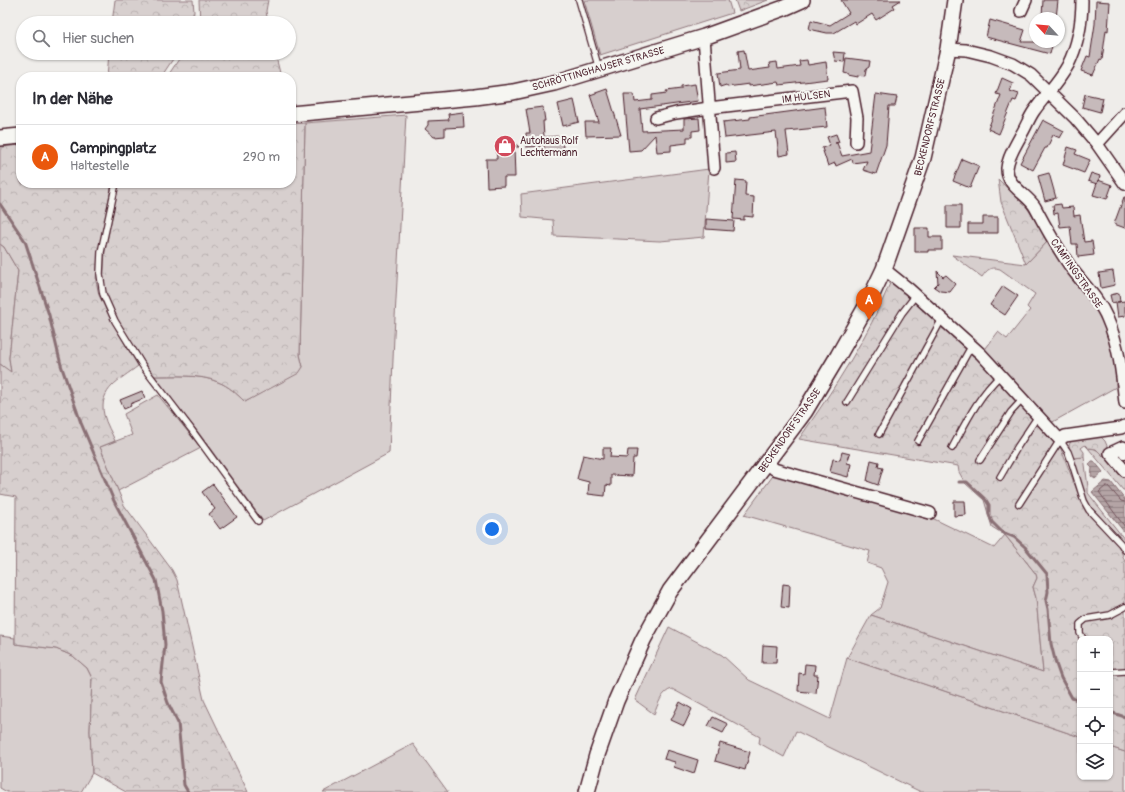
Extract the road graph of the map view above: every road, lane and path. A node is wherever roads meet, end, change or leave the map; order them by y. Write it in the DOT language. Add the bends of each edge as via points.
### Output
graph roads {
  1 [pos="579,0"];
  2 [pos="802,0"];
  3 [pos="955,0"];
  4 [pos="1026,0"];
  5 [pos="1082,0"];
  6 [pos="1021,11"];
  7 [pos="704,37"];
  8 [pos="948,49"];
  9 [pos="599,70"];
  10 [pos="1049,93"];
  11 [pos="709,108"];
  12 [pos="1125,113"];
  13 [pos="296,114"];
  14 [pos="656,118"];
  15 [pos="16,136"];
  16 [pos="0,138"];
  17 [pos="856,142"];
  18 [pos="1097,144"];
  19 [pos="714,168"];
  20 [pos="1125,184"];
  21 [pos="115,188"];
  22 [pos="884,269"];
  23 [pos="916,295"];
  24 [pos="942,319"];
  25 [pos="972,345"];
  26 [pos="1001,375"];
  27 [pos="1023,399"];
  28 [pos="847,402"];
  29 [pos="1125,403"];
  30 [pos="1038,416"];
  31 [pos="1125,426"];
  32 [pos="879,434"];
  33 [pos="1060,440"];
  34 [pos="918,441"];
  35 [pos="952,448"];
  36 [pos="1125,453"];
  37 [pos="980,460"];
  38 [pos="767,462"];
  39 [pos="1125,471"];
  40 [pos="1000,476"];
  41 [pos="1019,504"];
  42 [pos="930,513"];
  43 [pos="258,521"];
  44 [pos="1125,550"];
  45 [pos="1125,607"];
  46 [pos="1082,636"];
  47 [pos="1125,671"];
  48 [pos="1113,672"];
  49 [pos="586,792"];
  1 -- 9 [label="lane"];
  2 -- 7 [label="street, SCHRÖTTINGHAUSER STRASSE"];
  3 -- 8 [label="street, BECKENDORFSTRASSE"];
  4 -- 6 [label="street"];
  5 -- 10 [label="street, CAMPINGSTRASSE" via="1078,37 1068,64"];
  7 -- 9 [label="street, SCHRÖTTINGHAUSER STRASSE"];
  7 -- 11 [label="street"];
  8 -- 10 [label="street" via="966,50 1013,64 1031,75"];
  8 -- 22 [label="street, BECKENDORFSTRASSE" via="923,158"];
  9 -- 13 [label="street, SCHRÖTTINGHAUSER STRASSE" via="513,92"];
  10 -- 18 [label="street"];
  10 -- 29 [label="street, CAMPINGSTRASSE" via="1034,110 1011,154 1007,169 1010,179 1033,204 1072,269 1107,317 1117,346"];
  11 -- 14 [label="street, IM HÜLSEN"];
  11 -- 17 [label="street, IM HÜLSEN" via="852,90 857,118"];
  11 -- 19 [label="street"];
  12 -- 18 [label="street"];
  15 -- 16 [label="street"];
  18 -- 20 [label="street"];
  21 -- 43 [label="lane" via="101,252 100,274 103,294 114,321 144,368"];
  22 -- 23 [label="street"];
  22 -- 38 [label="street, BECKENDORFSTRASSE" via="838,356 805,411"];
  23 -- 24 [label="street"];
  23 -- 28 [label="lane" via="902,313"];
  24 -- 25 [label="street"];
  24 -- 32 [label="lane"];
  25 -- 26 [label="street"];
  25 -- 34 [label="lane"];
  26 -- 27 [label="street"];
  26 -- 35 [label="lane" via="989,386"];
  27 -- 30 [label="street"];
  27 -- 37 [label="lane" via="1011,412"];
  30 -- 33 [label="street"];
  30 -- 40 [label="lane"];
  31 -- 33 [label="street" via="1065,436"];
  33 -- 41 [label="lane"];
  33 -- 44 [label="lane" via="1068,452 1089,510"];
  36 -- 39 [label="street" via="1123,447 1110,453"];
  38 -- 42 [label="street" via="774,468"];
  38 -- 49 [label="street, BECKENDORFSTRASSE" via="670,591 643,640 616,701"];
  45 -- 46 [label="lane" via="1110,614 1086,619 1080,624"];
  47 -- 48 [label="lane"];
}
